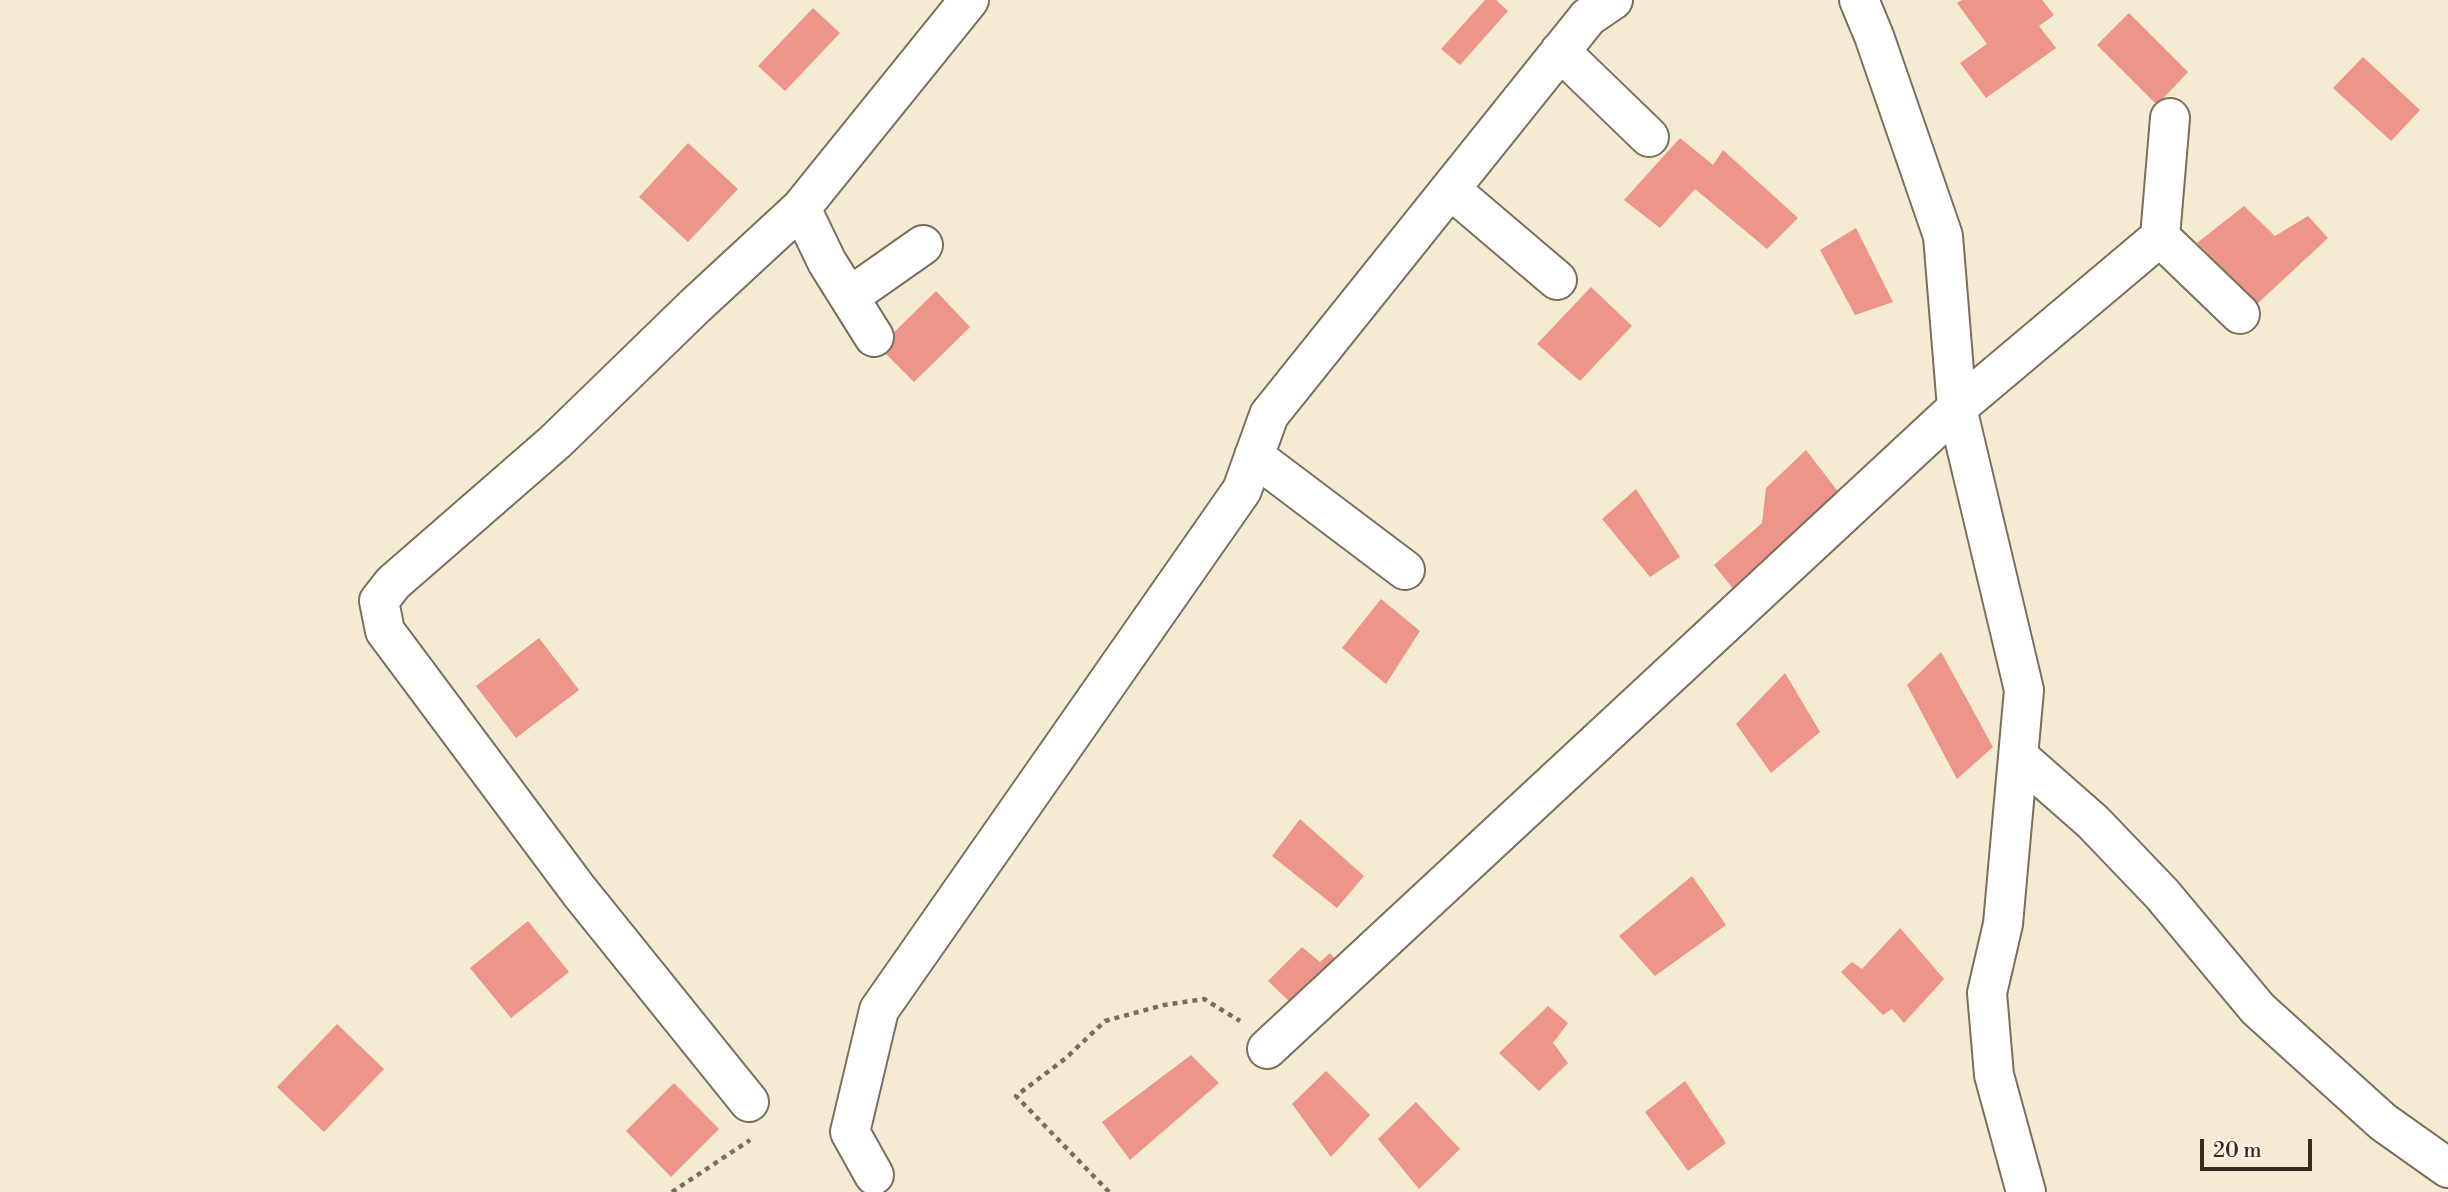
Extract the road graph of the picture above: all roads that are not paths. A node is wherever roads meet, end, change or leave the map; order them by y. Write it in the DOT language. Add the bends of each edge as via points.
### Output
graph roads {
  1 [pos="969,0"];
  2 [pos="1613,0"];
  3 [pos="1859,0"];
  4 [pos="1560,51"];
  5 [pos="2170,118"];
  6 [pos="1649,137"];
  7 [pos="1450,189"];
  8 [pos="801,208"];
  9 [pos="2161,237"];
  10 [pos="923,245"];
  11 [pos="1557,280"];
  12 [pos="849,297"];
  13 [pos="2240,314"];
  14 [pos="874,337"];
  15 [pos="1957,408"];
  16 [pos="1254,456"];
  17 [pos="1405,570"];
  18 [pos="2018,756"];
  19 [pos="1267,1049"];
  20 [pos="753,1118"];
  21 [pos="2448,1168"];
  22 [pos="874,1175"];
  23 [pos="2026,1192"];
  1 -- 8 [label="street"];
  2 -- 4 [label="street" via="1588,16"];
  3 -- 15 [label="street" via="1943,236"];
  4 -- 6 [label="street"];
  4 -- 7 [label="street"];
  5 -- 9 [label="street"];
  7 -- 11 [label="street"];
  7 -- 16 [label="street" via="1269,415"];
  8 -- 12 [label="street"];
  8 -- 20 [label="street" via="555,442 393,583 379,601 385,631"];
  9 -- 13 [label="street"];
  9 -- 15 [label="street"];
  10 -- 12 [label="street"];
  12 -- 14 [label="street"];
  15 -- 18 [label="street" via="2024,691"];
  15 -- 19 [label="street"];
  16 -- 17 [label="street"];
  16 -- 22 [label="street" via="1242,489 879,1010 850,1132"];
  18 -- 21 [label="street" via="2093,822 2162,894 2258,1009 2383,1122"];
  18 -- 23 [label="street" via="2003,924 1987,993 1994,1075"];
}
